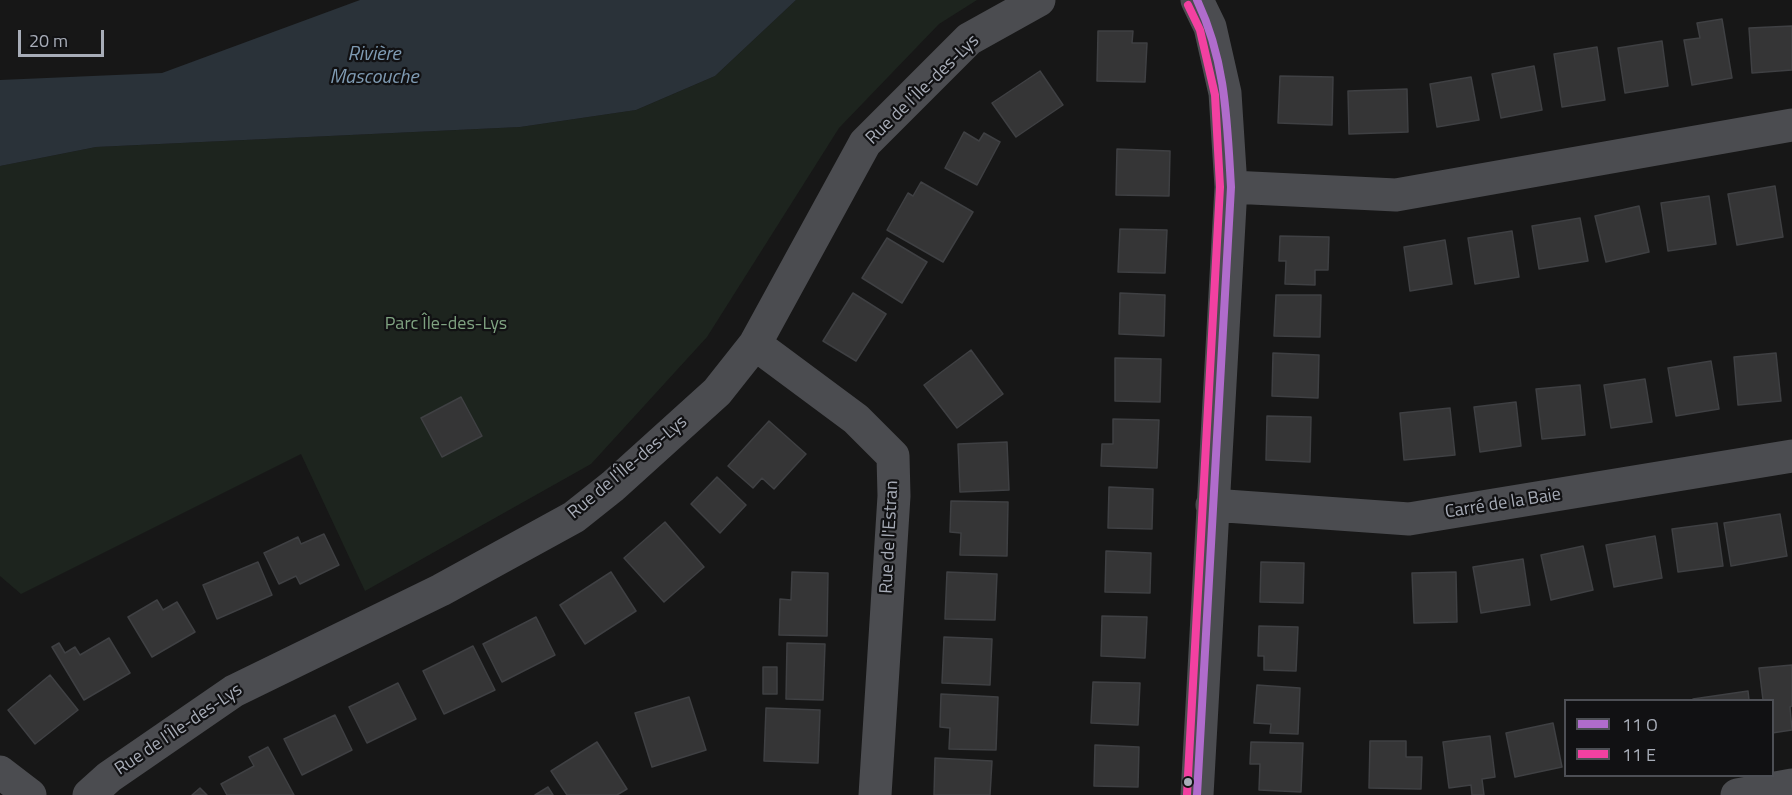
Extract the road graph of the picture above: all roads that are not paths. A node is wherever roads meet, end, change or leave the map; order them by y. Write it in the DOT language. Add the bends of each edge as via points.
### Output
graph roads {
  1 [pos="1039,0"];
  2 [pos="1197,0"];
  3 [pos="1792,125"];
  4 [pos="1231,187"];
  5 [pos="755,344"];
  6 [pos="1792,456"];
  7 [pos="1212,505"];
  8 [pos="0,772"];
  9 [pos="1792,785"];
  10 [pos="30,795"];
  11 [pos="89,795"];
  12 [pos="874,795"];
  13 [pos="1197,795"];
  14 [pos="1737,795"];
  1 -- 5 [label="street, Rue de l'Île-des-Lys" via="969,39 865,143"];
  2 -- 4 [label="street" via="1210,27 1225,93"];
  3 -- 4 [label="street" via="1396,195"];
  4 -- 7 [label="street"];
  5 -- 11 [label="street, Rue de l'Île-des-Lys" via="717,392 574,517 430,595 234,691"];
  5 -- 12 [label="street, Rue de l'Estran" via="855,418 892,456 894,496"];
  6 -- 7 [label="street, Carré de la Baie" via="1409,519"];
  7 -- 13 [label="street"];
  8 -- 10 [label="street"];
  9 -- 14 [label="street"];
}
